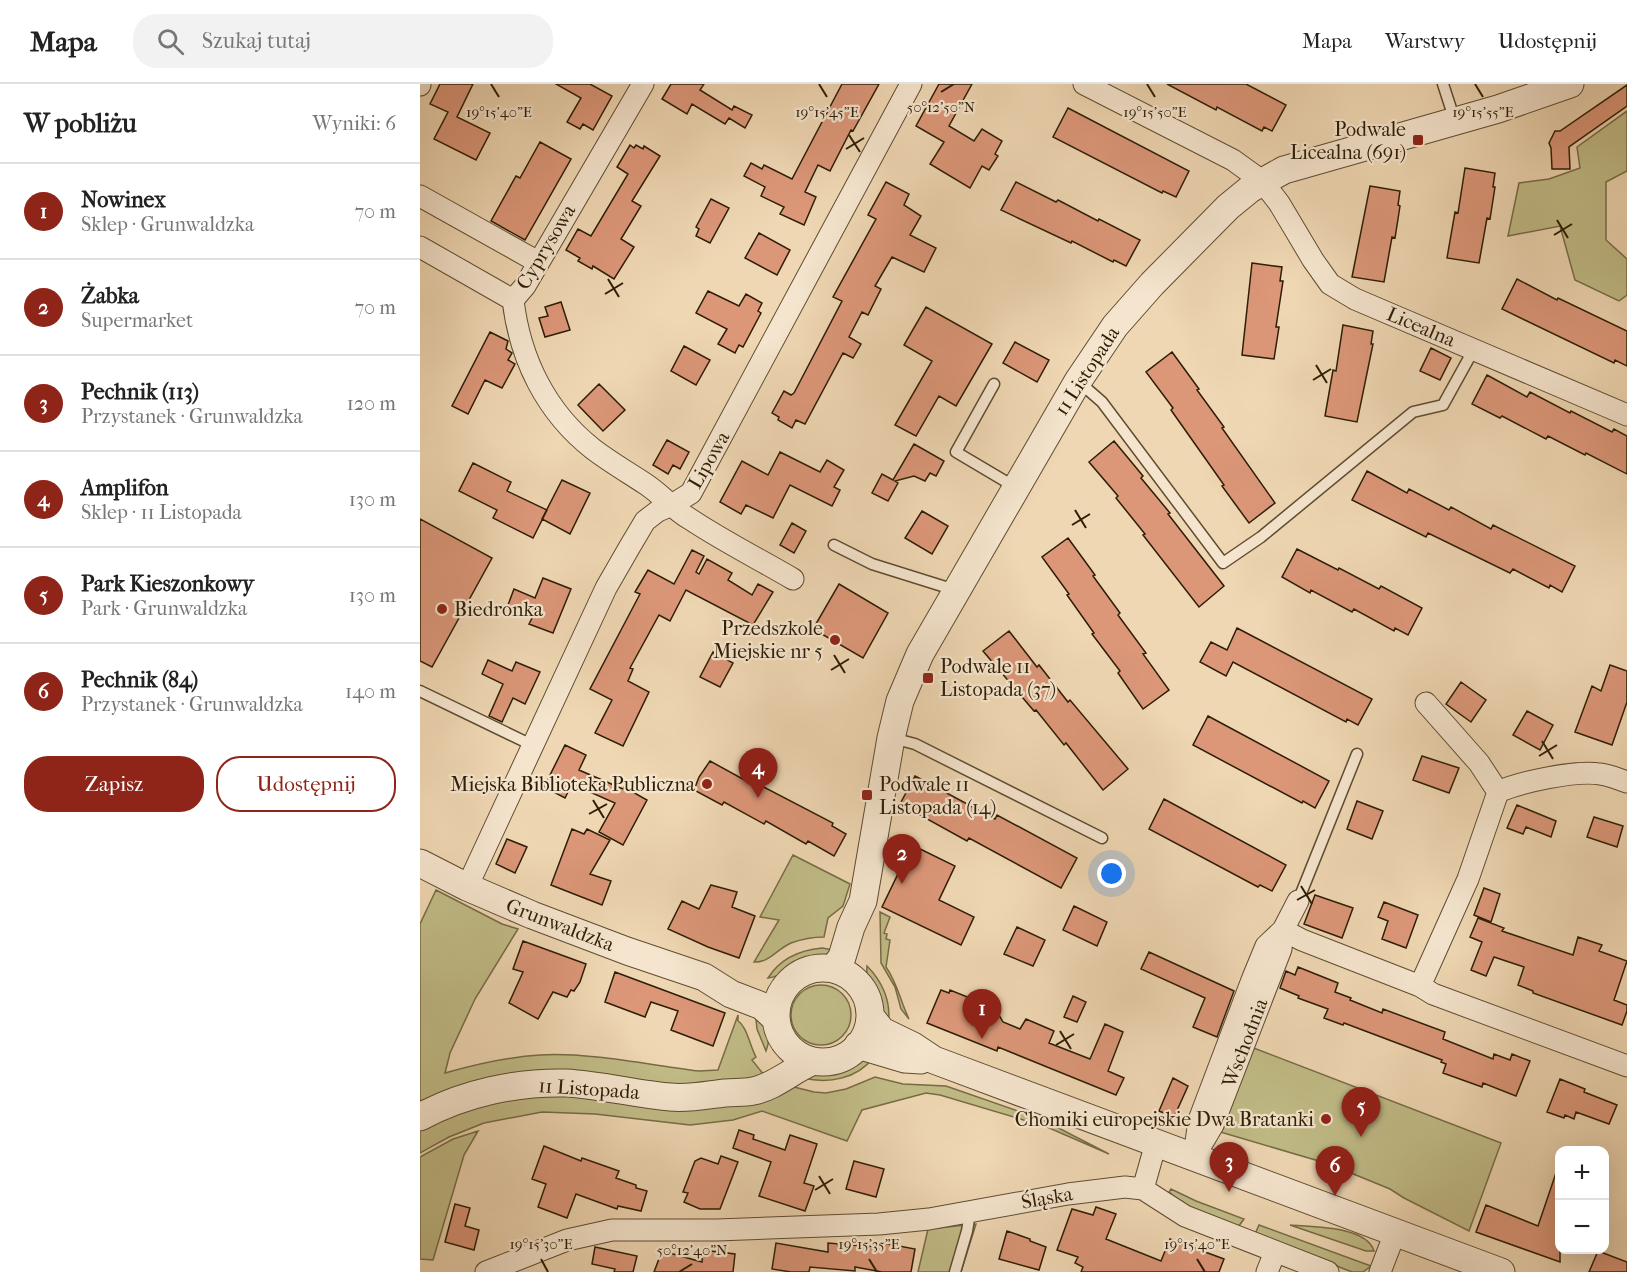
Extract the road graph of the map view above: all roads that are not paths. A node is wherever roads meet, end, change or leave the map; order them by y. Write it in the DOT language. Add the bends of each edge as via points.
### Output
graph roads {
  1 [pos="643,84"];
  2 [pos="911,84"];
  3 [pos="1084,84"];
  4 [pos="1443,84"];
  5 [pos="1570,84"];
  6 [pos="1456,122"];
  7 [pos="1262,181"];
  8 [pos="420,196"];
  9 [pos="420,247"];
  10 [pos="538,262"];
  11 [pos="513,300"];
  12 [pos="1474,350"];
  13 [pos="1078,381"];
  14 [pos="994,384"];
  15 [pos="1627,415"];
  16 [pos="1016,488"];
  17 [pos="672,506"];
  18 [pos="834,545"];
  19 [pos="793,579"];
  20 [pos="958,591"];
  21 [pos="420,691"];
  22 [pos="1426,703"];
  23 [pos="891,738"];
  24 [pos="534,746"];
  25 [pos="1357,754"];
  26 [pos="1627,782"];
  27 [pos="1498,792"];
  28 [pos="1102,838"];
  29 [pos="420,863"];
  30 [pos="467,887"];
  31 [pos="1298,900"];
  32 [pos="863,901"];
  33 [pos="1282,930"];
  34 [pos="833,969"];
  35 [pos="704,977"];
  36 [pos="786,985"];
  37 [pos="1420,986"];
  38 [pos="861,988"];
  39 [pos="870,1016"];
  40 [pos="779,1028"];
  41 [pos="858,1045"];
  42 [pos="934,1060"];
  43 [pos="814,1061"];
  44 [pos="1627,1066"];
  45 [pos="726,1093"];
  46 [pos="420,1117"];
  47 [pos="1156,1143"];
  48 [pos="1194,1157"];
  49 [pos="1134,1188"];
  50 [pos="970,1212"];
  51 [pos="1395,1233"];
  52 [pos="1275,1252"];
  53 [pos="486,1272"];
  54 [pos="955,1272"];
  55 [pos="1267,1272"];
  56 [pos="1328,1272"];
  57 [pos="1380,1272"];
  58 [pos="1502,1272"];
  1 -- 10 [label="street, Cyprysowa"];
  2 -- 17 [label="street, Lipowa" via="706,468 691,493"];
  3 -- 7 [label="street, Licealna" via="1233,160"];
  4 -- 6 [label="lane"];
  5 -- 6 [label="street, 11 Listopada"];
  6 -- 7 [label="street, 11 Listopada" via="1284,170"];
  7 -- 12 [label="street, Licealna" via="1330,284"];
  7 -- 13 [label="street, 11 Listopada" via="1228,207 1152,284 1116,326"];
  8 -- 10 [label="street"];
  9 -- 11 [label="street"];
  10 -- 11 [label="street, Cyprysowa"];
  11 -- 17 [label="street, Cyprysowa" via="528,365 558,415 591,448"];
  12 -- 13 [label="lane" via="1443,405 1413,412 1261,537 1223,563 1102,402"];
  12 -- 15 [label="street, Licealna"];
  13 -- 16 [label="street, 11 Listopada"];
  14 -- 16 [label="lane" via="956,452"];
  16 -- 20 [label="street, 11 Listopada"];
  17 -- 19 [label="street, Cyprysowa"];
  17 -- 24 [label="street, Lipowa" via="645,521 606,588"];
  18 -- 20 [label="lane" via="872,564"];
  20 -- 23 [label="street, 11 Listopada" via="917,662 900,701"];
  21 -- 24 [label="lane"];
  22 -- 27 [label="street" via="1479,763"];
  23 -- 28 [label="lane" via="915,744"];
  23 -- 32 [label="street, 11 Listopada"];
  24 -- 30 [label="street, Lipowa"];
  25 -- 31 [label="lane, Wschodnia"];
  26 -- 27 [label="street" via="1584,773"];
  27 -- 37 [label="street" via="1468,879"];
  29 -- 30 [label="street, Grunwaldzka"];
  30 -- 35 [label="street, Grunwaldzka"];
  31 -- 33 [label="street, Wschodnia"];
  32 -- 34 [label="street, 11 Listopada" via="842,957"];
  32 -- 38 [label="street, 11 Listopada" via="867,930"];
  33 -- 37 [label="street"];
  33 -- 48 [label="street, Wschodnia" via="1266,946 1259,983 1199,1120"];
  34 -- 36 [label="street" via="802,972"];
  34 -- 38 [label="street"];
  35 -- 36 [label="street, Grunwaldzka" via="739,978 767,987"];
  35 -- 40 [label="street, Grunwaldzka" via="762,1006"];
  36 -- 40 [label="street" via="778,1001"];
  37 -- 44 [label="street"];
  38 -- 39 [label="street"];
  39 -- 41 [label="street"];
  39 -- 42 [label="street" via="882,1031"];
  40 -- 43 [label="street" via="795,1052"];
  40 -- 45 [label="street, 11 Listopada" via="777,1055"];
  41 -- 42 [label="street" via="905,1059"];
  41 -- 43 [label="street" via="838,1059"];
  42 -- 47 [label="street"];
  43 -- 45 [label="street, 11 Listopada" via="754,1091"];
  45 -- 46 [label="street, 11 Listopada" via="670,1097 564,1083 521,1085 454,1101"];
  47 -- 48 [label="street"];
  47 -- 49 [label="street"];
  48 -- 51 [label="street"];
  49 -- 50 [label="street, Śląska" via="1068,1194"];
  49 -- 52 [label="street" via="1185,1216"];
  50 -- 53 [label="street, Śląska" via="879,1224 612,1230 567,1240"];
  50 -- 54 [label="lane"];
  51 -- 57 [label="street"];
  51 -- 58 [label="street"];
  52 -- 55 [label="street"];
  52 -- 56 [label="street"];
}
